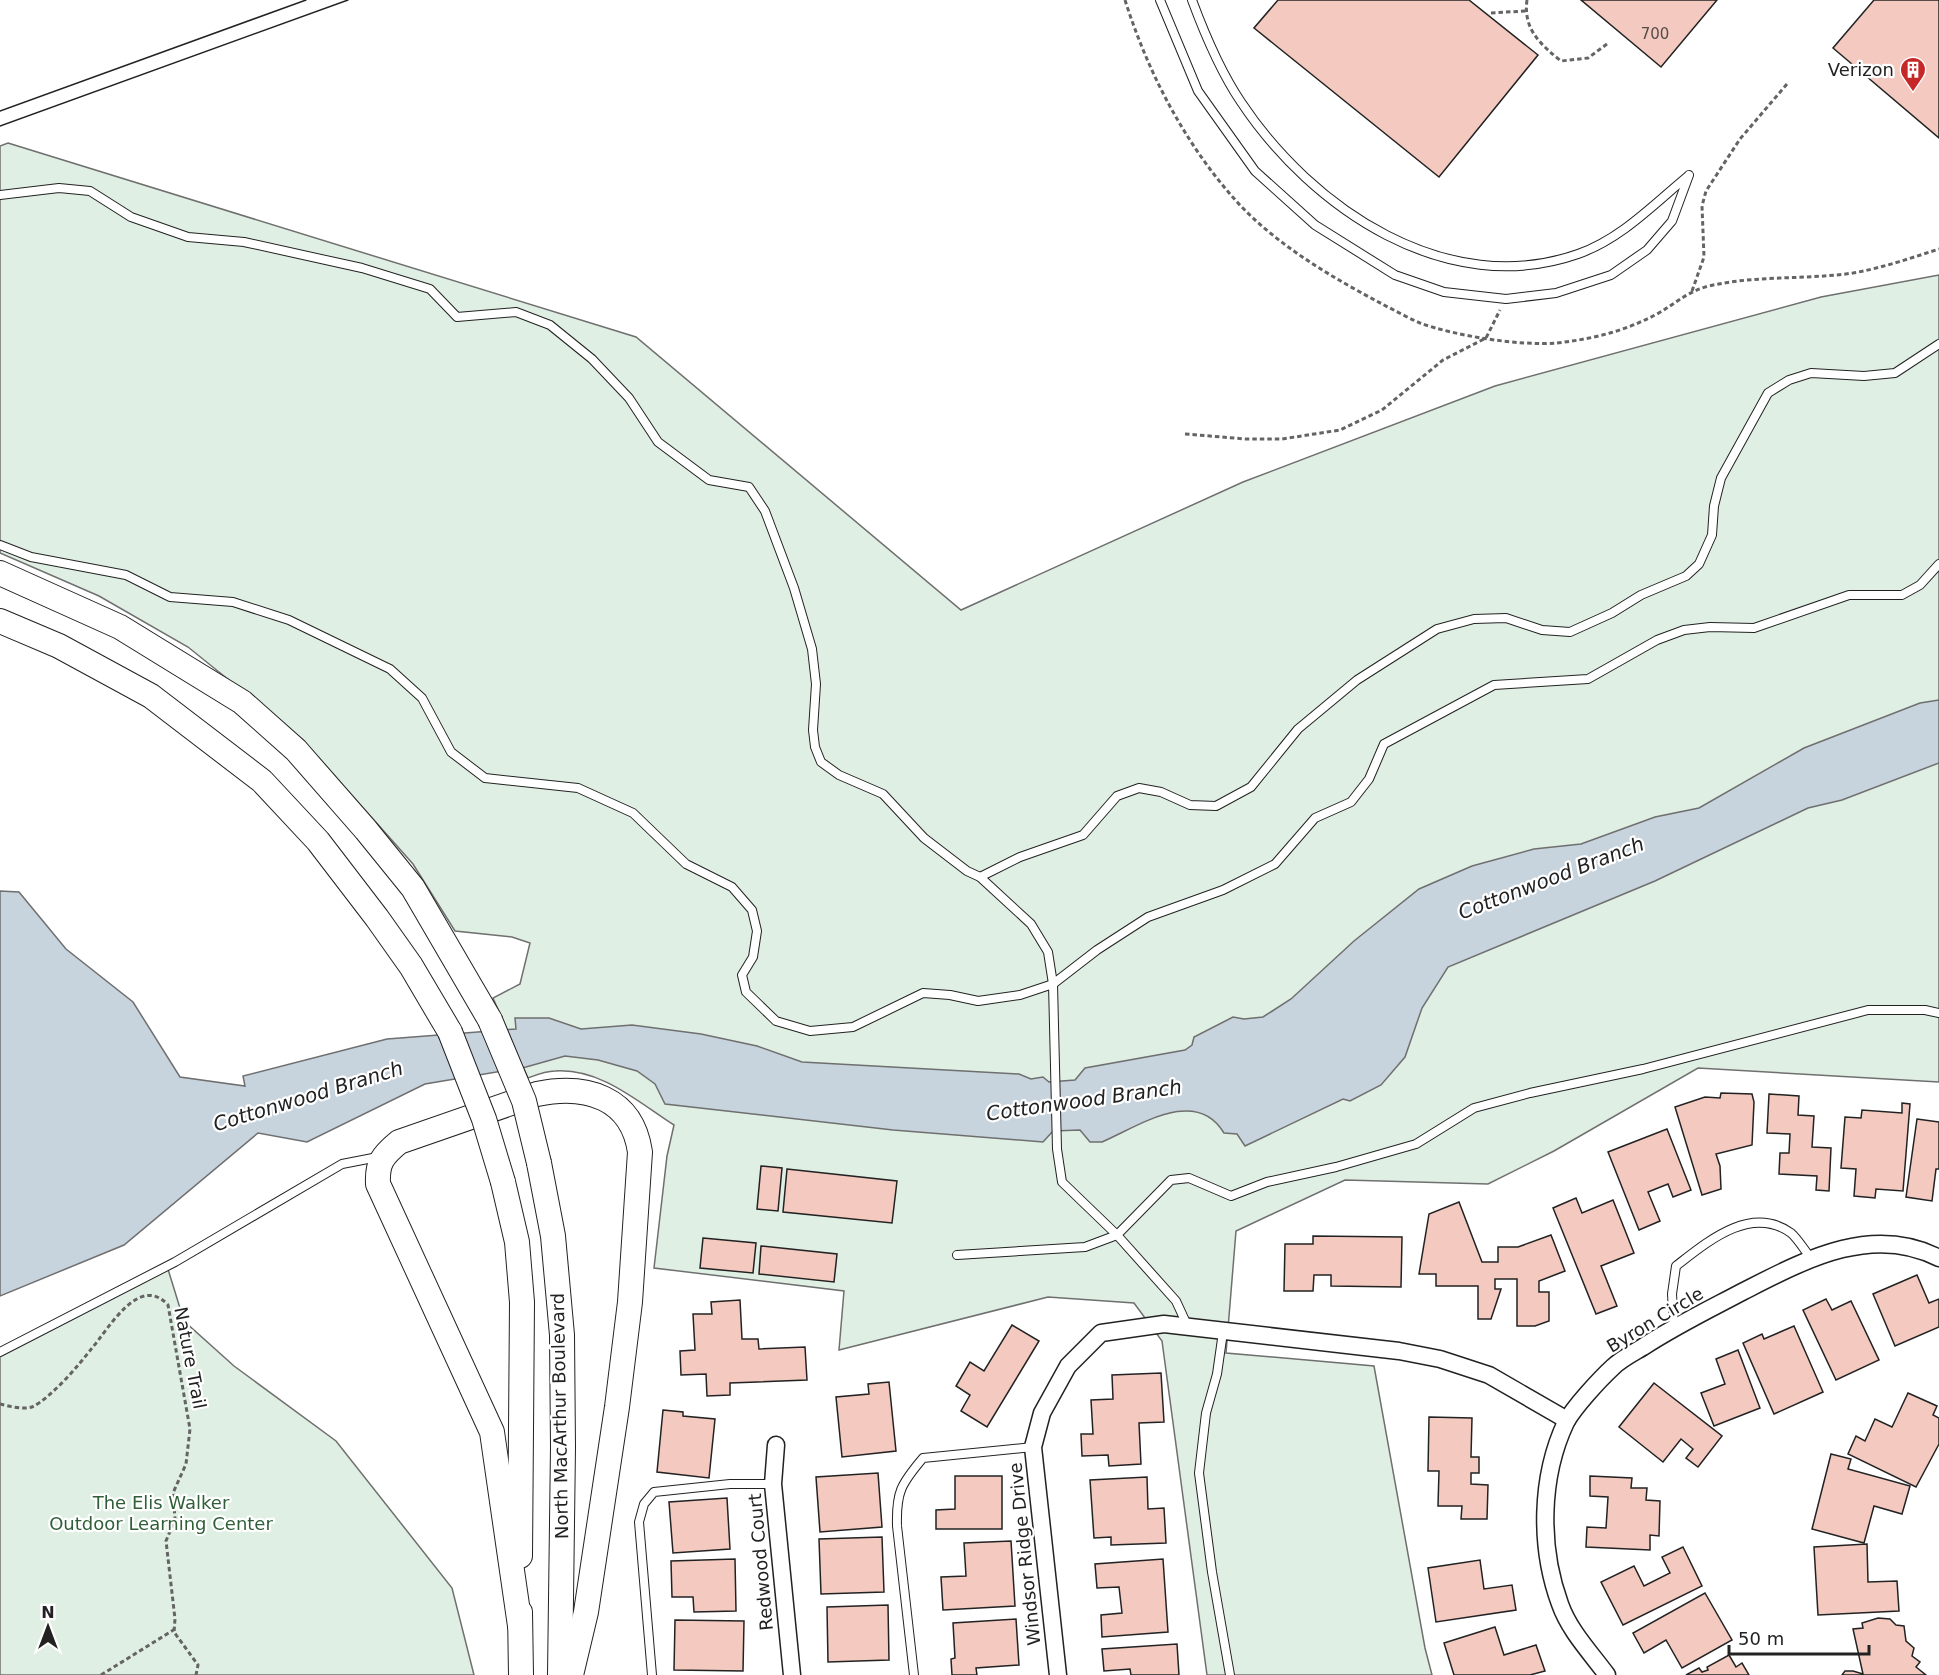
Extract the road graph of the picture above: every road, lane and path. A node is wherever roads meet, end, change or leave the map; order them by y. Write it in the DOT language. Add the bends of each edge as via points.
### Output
graph roads {
  1 [pos="1160,0"];
  2 [pos="1192,0"];
  3 [pos="1527,0"];
  4 [pos="1526,11"];
  5 [pos="1491,13"];
  6 [pos="1607,44"];
  7 [pos="1788,84"];
  8 [pos="0,195"];
  9 [pos="1939,249"];
  10 [pos="1506,299"];
  11 [pos="1939,344"];
  12 [pos="1185,434"];
  13 [pos="0,545"];
  14 [pos="1939,564"];
  15 [pos="0,573"];
  16 [pos="0,621"];
  17 [pos="980,877"];
  18 [pos="1053,984"];
  19 [pos="1939,1013"];
  20 [pos="382,1156"];
  21 [pos="1117,1235"];
  22 [pos="957,1255"];
  23 [pos="1811,1258"];
  24 [pos="1939,1258"];
  25 [pos="1188,1327"];
  26 [pos="1674,1327"];
  27 [pos="1223,1332"];
  28 [pos="0,1352"];
  29 [pos="0,1404"];
  30 [pos="1567,1420"];
  31 [pos="776,1445"];
  32 [pos="1033,1447"];
  33 [pos="774,1484"];
  34 [pos="519,1626"];
  35 [pos="175,1629"];
  36 [pos="101,1675"];
  37 [pos="196,1675"];
  38 [pos="521,1675"];
  39 [pos="560,1675"];
  40 [pos="571,1675"];
  41 [pos="652,1675"];
  42 [pos="792,1675"];
  43 [pos="914,1675"];
  44 [pos="1058,1675"];
  45 [pos="1230,1675"];
  46 [pos="1607,1675"];
  1 -- 10 [label="lane" via="1198,91 1255,171 1315,225 1395,275 1444,291"];
  2 -- 10 [label="lane" via="1208,43 1242,103 1288,159 1338,205 1379,231 1432,256 1481,267 1531,267 1579,254 1623,231 1689,175 1672,221 1647,250 1611,275 1556,293"];
  3 -- 4 [label="path"];
  4 -- 5 [label="path"];
  4 -- 6 [label="path" via="1530,31 1561,61 1588,58"];
  7 -- 9 [label="path" via="1740,139 1706,190 1702,206 1704,257 1692,291 1745,280 1852,273"];
  8 -- 17 [label="lane" via="59,188 90,192 131,217 188,237 244,242 362,268 430,289 457,317 516,312 550,325 592,359 629,398 658,442 710,480 749,487 765,511 812,649 816,684 813,730 821,762 883,794 924,838"];
  10 -- 12 [label="path" via="1486,338 1443,360 1389,405 1340,430 1282,439"];
  11 -- 17 [label="lane" via="1895,373 1811,373 1768,393 1721,478 1712,536 1699,564 1686,576 1570,632 1542,630 1506,618 1474,619 1437,629 1357,680 1298,729 1251,787 1216,806 1190,805 1161,792 1139,788 1117,796 1083,835 1020,856"];
  13 -- 18 [label="lane" via="32,557 126,575 170,597 233,602 289,620 390,669 422,698 451,752 484,778 578,788 633,813 686,864 732,887 752,910 757,932 753,957 742,975 746,993 776,1021 810,1032 853,1027 923,993 978,1001 1020,995"];
  14 -- 18 [label="lane" via="1920,585 1902,595 1849,595 1754,628 1684,630 1657,640 1588,680 1494,685 1384,744 1370,779 1351,802 1315,818 1275,864 1223,890 1148,917"];
  15 -- 39 [label="main road, North MacArthur Boulevard, bridge" via="120,627 225,690 296,750 413,888 490,1020 524,1101 553,1236 562,1335"];
  16 -- 34 [label="main road, North MacArthur Boulevard, bridge" via="59,646 151,696 262,781 318,841 377,918 450,1032 484,1119 517,1242 522,1302"];
  17 -- 18 [label="lane" via="1031,924 1048,952"];
  18 -- 21 [label="lane" via="1057,1149 1062,1182"];
  19 -- 21 [label="lane" via="1868,1010 1654,1066 1530,1093 1474,1108 1416,1144 1267,1182 1231,1196 1189,1178 1171,1180"];
  20 -- 28 [label="lane" via="342,1164 175,1262"];
  20 -- 34 [label="main road" via="377,1169 378,1184 492,1432"];
  20 -- 40 [label="main road" via="399,1142 558,1090 581,1091 602,1098 631,1119 637,1133 640,1152 629,1314 586,1612"];
  21 -- 22 [label="lane" via="1085,1247"];
  21 -- 25 [label="lane" via="1176,1300"];
  23 -- 24 [label="street, Byron Circle" via="1830,1251 1889,1244"];
  23 -- 26 [label="street, Byron Circle"];
  23 -- 26 [label="lane" via="1791,1233 1763,1221 1742,1223 1676,1266 1672,1294"];
  25 -- 27 [label="street"];
  25 -- 32 [label="street, Windsor Ridge Drive" via="1164,1324 1101,1333 1068,1366 1042,1413"];
  26 -- 30 [label="street, Byron Circle" via="1613,1366"];
  27 -- 30 [label="street" via="1440,1359 1489,1375"];
  27 -- 45 [label="lane" via="1206,1413 1199,1473"];
  29 -- 35 [label="path, Nature Trail" via="24,1408 39,1402 78,1364 121,1309 135,1300 154,1296 168,1305 190,1429 186,1464 173,1493 175,1519 166,1541"];
  30 -- 46 [label="street, Byron Circle" via="1546,1491 1550,1567 1560,1605 1578,1638"];
  31 -- 33 [label="street, Redwood Court"];
  32 -- 43 [label="lane" via="923,1458 903,1481 897,1526"];
  32 -- 44 [label="street, Windsor Ridge Drive"];
  33 -- 41 [label="lane" via="654,1492 644,1504 639,1522"];
  33 -- 42 [label="street, Redwood Court"];
  34 -- 38 [label="main road, North MacArthur Boulevard"];
  35 -- 36 [label="path"];
  35 -- 37 [label="path, Nature Trail" via="198,1665"];
}
